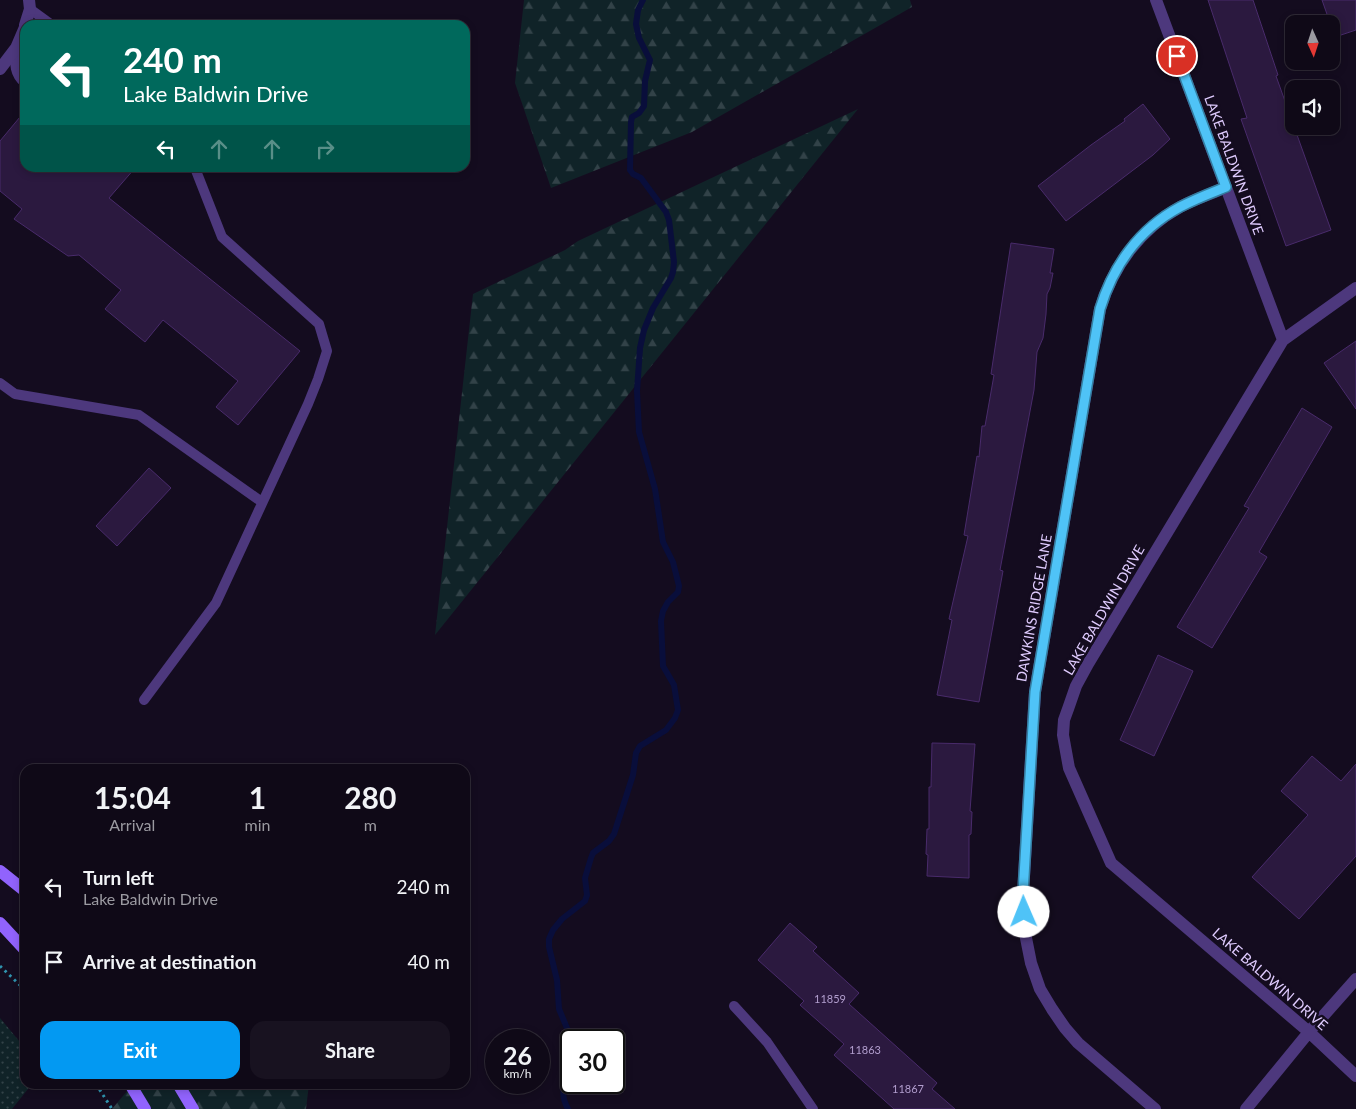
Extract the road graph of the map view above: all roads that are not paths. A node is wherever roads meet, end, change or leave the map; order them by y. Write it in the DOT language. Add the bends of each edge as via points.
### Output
graph roads {
  1 [pos="1156,0"];
  2 [pos="30,5"];
  3 [pos="26,20"];
  4 [pos="46,20"];
  5 [pos="20,38"];
  6 [pos="16,48"];
  7 [pos="0,69"];
  8 [pos="20,78"];
  9 [pos="197,172"];
  10 [pos="1226,187"];
  11 [pos="1356,288"];
  12 [pos="1283,340"];
  13 [pos="0,383"];
  14 [pos="262,502"];
  15 [pos="144,700"];
  16 [pos="0,871"];
  17 [pos="20,887"];
  18 [pos="0,923"];
  19 [pos="20,945"];
  20 [pos="1356,978"];
  21 [pos="734,1006"];
  22 [pos="1309,1032"];
  23 [pos="1356,1076"];
  24 [pos="133,1089"];
  25 [pos="181,1089"];
  26 [pos="145,1109"];
  27 [pos="193,1109"];
  28 [pos="813,1109"];
  29 [pos="1155,1109"];
  30 [pos="1246,1109"];
  1 -- 10 [label="street, LAKE BALDWIN DRIVE"];
  2 -- 3 [label="street"];
  2 -- 4 [label="lane"];
  5 -- 6 [label="street"];
  6 -- 7 [label="street"];
  6 -- 8 [label="lane" via="14,67"];
  9 -- 14 [label="lane" via="222,237 319,324 327,351 318,380"];
  10 -- 12 [label="street, LAKE BALDWIN DRIVE"];
  10 -- 29 [label="street, DAWKINS RIDGE LANE" via="1160,220 1126,253 1105,290 1035,692 1023,893 1031,963 1040,989 1065,1028"];
  11 -- 12 [label="street, LAKE BALDWIN DRIVE"];
  12 -- 22 [label="street, LAKE BALDWIN DRIVE" via="1088,664 1068,708 1062,735 1068,768 1111,862"];
  13 -- 14 [label="lane" via="15,394 139,415"];
  14 -- 15 [label="lane" via="216,604"];
  16 -- 17 [label="main road"];
  18 -- 19 [label="main road"];
  20 -- 22 [label="street"];
  21 -- 28 [label="lane" via="766,1042"];
  22 -- 23 [label="street, LAKE BALDWIN DRIVE"];
  22 -- 30 [label="street"];
  24 -- 26 [label="main road"];
  25 -- 27 [label="main road"];
}
